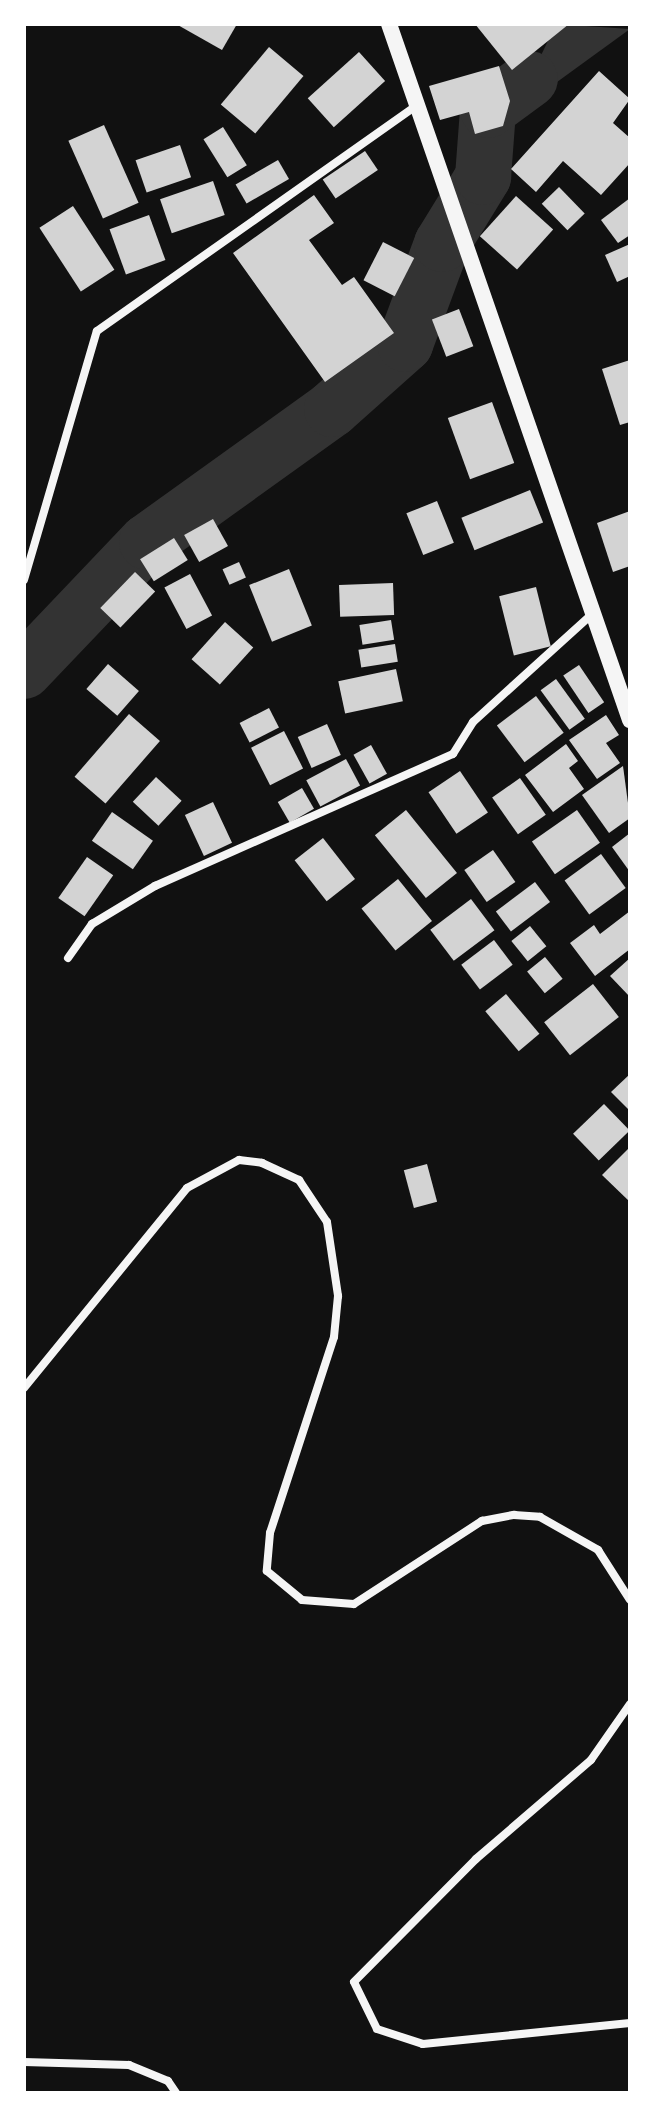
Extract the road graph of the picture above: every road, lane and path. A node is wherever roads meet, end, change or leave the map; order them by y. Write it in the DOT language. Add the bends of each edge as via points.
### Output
graph roads {
  1 [pos="389,24"];
  2 [pos="417,105"];
  3 [pos="24,580"];
  4 [pos="594,613"];
  5 [pos="630,720"];
  6 [pos="68,958"];
  7 [pos="24,1388"];
  8 [pos="630,1600"];
  9 [pos="630,1704"];
  10 [pos="630,2023"];
  11 [pos="24,2062"];
  12 [pos="176,2093"];
  1 -- 2 [label="main road"];
  2 -- 3 [label="street" via="97,331"];
  2 -- 4 [label="main road"];
  4 -- 5 [label="main road"];
  4 -- 6 [label="street" via="473,722 453,754 155,886 92,924"];
  7 -- 8 [label="street" via="187,1188 239,1160 262,1163 299,1180 327,1222 338,1296 334,1337 270,1533 267,1571 302,1600 354,1604 482,1521 540,1517 598,1550"];
  9 -- 10 [label="street" via="591,1760 476,1859 354,1982 377,2029 423,2044"];
  11 -- 12 [label="street" via="129,2065 168,2081"];
}
